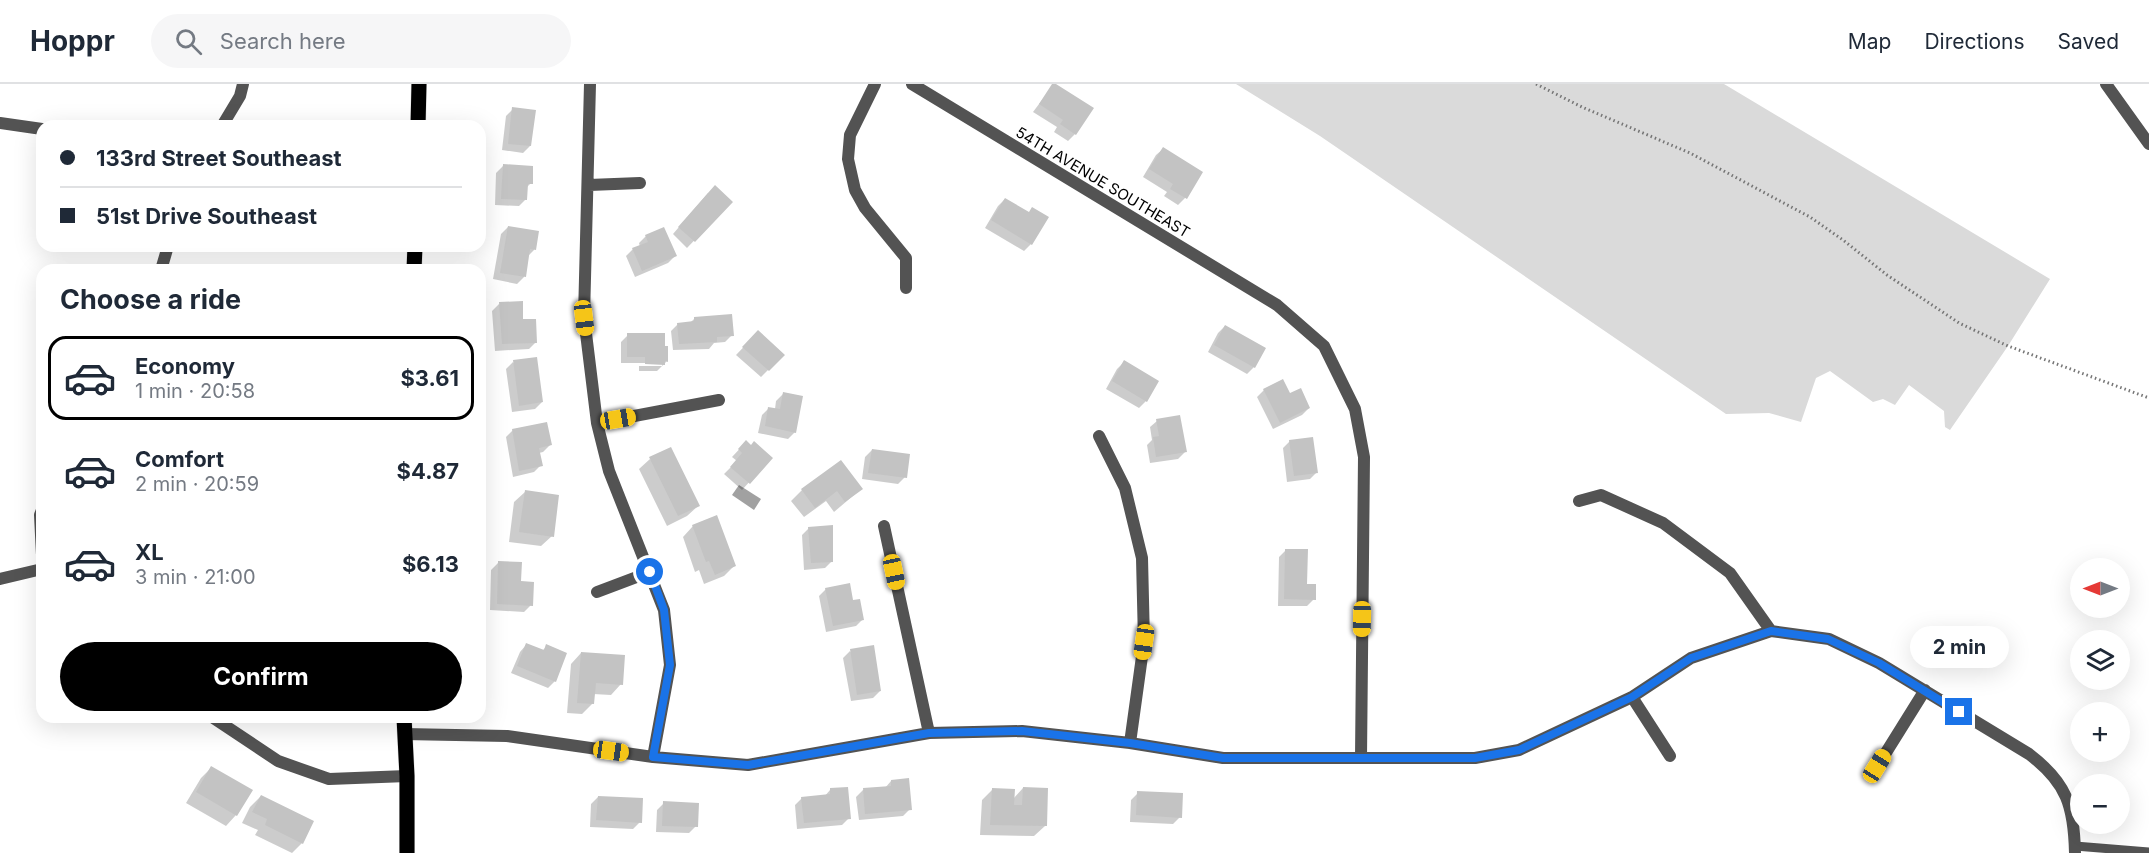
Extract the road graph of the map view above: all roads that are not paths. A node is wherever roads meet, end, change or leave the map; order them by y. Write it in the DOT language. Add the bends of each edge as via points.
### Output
graph roads {
  1 [pos="243,84"];
  2 [pos="419,84"];
  3 [pos="590,84"];
  4 [pos="875,84"];
  5 [pos="912,84"];
  6 [pos="2106,84"];
  7 [pos="226,120"];
  8 [pos="418,120"];
  9 [pos="0,123"];
  10 [pos="36,128"];
  11 [pos="2149,144"];
  12 [pos="640,183"];
  13 [pos="589,185"];
  14 [pos="906,288"];
  15 [pos="719,400"];
  16 [pos="597,423"];
  17 [pos="1099,436"];
  18 [pos="1579,501"];
  19 [pos="884,526"];
  20 [pos="36,570"];
  21 [pos="650,572"];
  22 [pos="0,579"];
  23 [pos="597,592"];
  24 [pos="1771,631"];
  25 [pos="1925,690"];
  26 [pos="1632,697"];
  27 [pos="221,723"];
  28 [pos="404,723"];
  29 [pos="929,733"];
  30 [pos="404,734"];
  31 [pos="1130,743"];
  32 [pos="1670,756"];
  33 [pos="653,757"];
  34 [pos="1361,758"];
  35 [pos="1877,766"];
  36 [pos="407,776"];
  37 [pos="2075,849"];
  38 [pos="2149,852"];
  39 [pos="407,853"];
  1 -- 7 [label="street"];
  2 -- 8 [label="main road"];
  3 -- 13 [label="street"];
  4 -- 14 [label="street" via="850,135 848,159 855,189 865,208 906,258"];
  5 -- 34 [label="street, 54TH AVENUE SOUTHEAST" via="1277,305 1324,346 1355,409 1364,457"];
  6 -- 11 [label="street"];
  9 -- 10 [label="street"];
  12 -- 13 [label="street"];
  13 -- 16 [label="street" via="584,318"];
  15 -- 16 [label="street"];
  16 -- 21 [label="street" via="609,471"];
  17 -- 31 [label="street" via="1125,488 1142,558 1144,642"];
  18 -- 24 [label="street" via="1601,495 1663,523 1730,573"];
  19 -- 29 [label="street"];
  20 -- 22 [label="street"];
  21 -- 23 [label="street"];
  21 -- 33 [label="street" via="664,610 670,665"];
  24 -- 25 [label="street" via="1828,639"];
  24 -- 26 [label="street" via="1691,658"];
  25 -- 35 [label="street"];
  25 -- 37 [label="street" via="2049,770 2063,789 2073,820"];
  26 -- 32 [label="street"];
  26 -- 34 [label="street" via="1519,750 1475,758"];
  27 -- 36 [label="street" via="278,761 329,778"];
  28 -- 30 [label="main road"];
  29 -- 31 [label="street" via="1022,731"];
  29 -- 33 [label="street" via="748,765"];
  30 -- 33 [label="street" via="507,736"];
  30 -- 36 [label="main road"];
  31 -- 34 [label="street" via="1223,758"];
  36 -- 39 [label="main road"];
  37 -- 38 [label="lane"];
}
